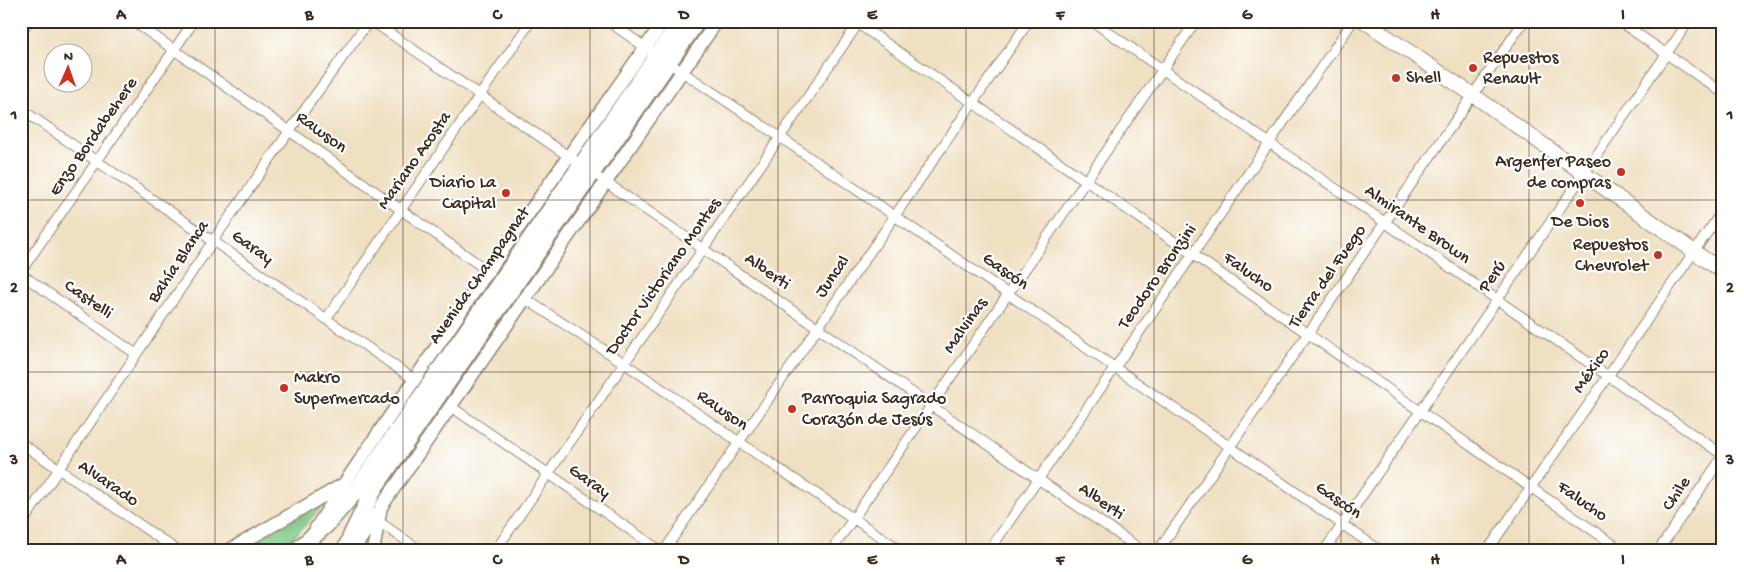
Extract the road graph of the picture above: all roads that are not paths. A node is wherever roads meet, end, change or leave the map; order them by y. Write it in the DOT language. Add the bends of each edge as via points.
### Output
graph roads {
  1 [pos="29,21"];
  2 [pos="133,21"];
  3 [pos="194,21"];
  4 [pos="370,21"];
  5 [pos="531,21"];
  6 [pos="608,21"];
  7 [pos="664,21"];
  8 [pos="681,21"];
  9 [pos="697,21"];
  10 [pos="717,21"];
  11 [pos="1029,21"];
  12 [pos="1092,21"];
  13 [pos="1196,21"];
  14 [pos="1353,21"];
  15 [pos="1364,21"];
  16 [pos="1524,21"];
  17 [pos="1619,21"];
  18 [pos="1688,21"];
  19 [pos="857,22"];
  20 [pos="21,32"];
  21 [pos="174,50"];
  22 [pos="1666,54"];
  23 [pos="658,55"];
  24 [pos="1163,70"];
  25 [pos="683,72"];
  26 [pos="1723,93"];
  27 [pos="1473,95"];
  28 [pos="480,96"];
  29 [pos="973,103"];
  30 [pos="21,109"];
  31 [pos="290,130"];
  32 [pos="780,137"];
  33 [pos="1270,143"];
  34 [pos="97,161"];
  35 [pos="587,169"];
  36 [pos="1584,173"];
  37 [pos="1086,181"];
  38 [pos="1723,210"];
  39 [pos="401,211"];
  40 [pos="895,216"];
  41 [pos="1385,223"];
  42 [pos="213,241"];
  43 [pos="704,248"];
  44 [pos="1694,252"];
  45 [pos="1193,254"];
  46 [pos="488,271"];
  47 [pos="21,272"];
  48 [pos="1723,272"];
  49 [pos="1008,294"];
  50 [pos="524,298"];
  51 [pos="1497,300"];
  52 [pos="326,319"];
  53 [pos="818,327"];
  54 [pos="1308,334"];
  55 [pos="136,354"];
  56 [pos="624,363"];
  57 [pos="1115,367"];
  58 [pos="1608,376"];
  59 [pos="415,380"];
  60 [pos="931,405"];
  61 [pos="450,406"];
  62 [pos="1420,411"];
  63 [pos="739,442"];
  64 [pos="21,443"];
  65 [pos="1230,447"];
  66 [pos="1723,456"];
  67 [pos="59,470"];
  68 [pos="548,473"];
  69 [pos="1038,479"];
  70 [pos="344,484"];
  71 [pos="1531,487"];
  72 [pos="381,507"];
  73 [pos="854,518"];
  74 [pos="378,521"];
  75 [pos="1342,524"];
  76 [pos="21,525"];
  77 [pos="173,549"];
  78 [pos="304,550"];
  79 [pos="228,551"];
  80 [pos="345,551"];
  81 [pos="353,551"];
  82 [pos="373,551"];
  83 [pos="421,551"];
  84 [pos="495,551"];
  85 [pos="662,551"];
  86 [pos="831,551"];
  87 [pos="902,551"];
  88 [pos="989,551"];
  89 [pos="1143,551"];
  90 [pos="1158,551"];
  91 [pos="1324,551"];
  92 [pos="1382,551"];
  93 [pos="1487,551"];
  94 [pos="1623,551"];
  95 [pos="1658,551"];
  1 -- 20 [label="street"];
  2 -- 21 [label="street, Rawson"];
  3 -- 21 [label="street, Enzo Bordabehere"];
  4 -- 28 [label="street, Alberti"];
  4 -- 31 [label="street, Bahía Blanca"];
  5 -- 28 [label="street, Mariano Acosta"];
  6 -- 23 [label="street, Gascón"];
  7 -- 23 [label="street, Avenida Champagnat"];
  8 -- 23 [label="highway, Avenida Champagnat"];
  9 -- 23 [label="highway, Avenida Champagnat"];
  10 -- 25 [label="street, Avenida Champagnat"];
  11 -- 29 [label="street, Juncal"];
  12 -- 24 [label="street, Almirante Brown"];
  13 -- 24 [label="street, Malvinas"];
  14 -- 33 [label="street, Teodoro Bronzini"];
  15 -- 27 [label="main road"];
  16 -- 27 [label="street, Tierra del Fuego"];
  17 -- 22 [label="street"];
  18 -- 22 [label="street, Perú"];
  19 -- 29 [label="street, Falucho"];
  19 -- 32 [label="street, Doctor Victoriano Montes"];
  21 -- 31 [label="street, Rawson"];
  21 -- 34 [label="street, Enzo Bordabehere"];
  22 -- 26 [label="street"];
  22 -- 36 [label="street, Perú"];
  23 -- 25 [label="street, Gascón"];
  23 -- 35 [label="highway, Avenida Champagnat"];
  23 -- 35 [label="street, Avenida Champagnat"];
  24 -- 33 [label="street, Almirante Brown"];
  24 -- 37 [label="street, Malvinas"];
  25 -- 32 [label="street, Gascón"];
  25 -- 35 [label="street, Avenida Champagnat"];
  27 -- 36 [label="main road"];
  27 -- 41 [label="street, Tierra del Fuego"];
  28 -- 35 [label="street, Alberti"];
  28 -- 39 [label="street, Mariano Acosta"];
  29 -- 37 [label="street, Falucho"];
  29 -- 40 [label="street, Juncal"];
  30 -- 34 [label="street, Garay"];
  31 -- 39 [label="street, Rawson"];
  31 -- 42 [label="street, Bahía Blanca"];
  32 -- 40 [label="street, Gascón"];
  32 -- 43 [label="street, Doctor Victoriano Montes"];
  33 -- 41 [label="street, Almirante Brown"];
  33 -- 45 [label="street, Teodoro Bronzini"];
  34 -- 42 [label="street, Garay"];
  34 -- 47 [label="street, Enzo Bordabehere"];
  35 -- 43 [label="street, Alberti"];
  35 -- 46 [label="street, Avenida Champagnat"];
  35 -- 50 [label="street, Avenida Champagnat"];
  35 -- 78 [label="highway, Avenida Champagnat" via="356,491"];
  35 -- 80 [label="highway, Avenida Champagnat" via="375,487"];
  36 -- 44 [label="main road"];
  36 -- 51 [label="street, Perú"];
  37 -- 45 [label="street, Falucho"];
  37 -- 49 [label="street, Malvinas"];
  38 -- 44 [label="street, México"];
  39 -- 46 [label="street, Rawson"];
  39 -- 52 [label="street, Mariano Acosta"];
  40 -- 49 [label="street, Gascón"];
  40 -- 53 [label="street, Juncal"];
  41 -- 51 [label="street, Almirante Brown"];
  41 -- 54 [label="street, Tierra del Fuego"];
  42 -- 52 [label="street, Garay"];
  42 -- 55 [label="street, Bahía Blanca"];
  43 -- 53 [label="street, Alberti"];
  43 -- 56 [label="street, Doctor Victoriano Montes"];
  44 -- 48 [label="main road"];
  44 -- 58 [label="street, México"];
  45 -- 54 [label="street, Falucho"];
  45 -- 57 [label="street, Teodoro Bronzini"];
  46 -- 59 [label="street, Avenida Champagnat"];
  47 -- 55 [label="street, Castelli"];
  49 -- 57 [label="street, Gascón"];
  49 -- 60 [label="street, Malvinas"];
  50 -- 56 [label="street, Rawson"];
  50 -- 61 [label="street, Avenida Champagnat"];
  51 -- 58 [label="street, Almirante Brown"];
  51 -- 62 [label="street, Perú"];
  52 -- 59 [label="street, Garay"];
  53 -- 60 [label="street, Alberti"];
  53 -- 63 [label="street, Juncal"];
  54 -- 62 [label="street, Falucho"];
  54 -- 65 [label="street, Tierra del Fuego"];
  55 -- 67 [label="street, Bahía Blanca"];
  56 -- 63 [label="street, Rawson"];
  56 -- 68 [label="street, Doctor Victoriano Montes"];
  57 -- 65 [label="street, Gascón"];
  57 -- 69 [label="street, Teodoro Bronzini"];
  58 -- 66 [label="street, Almirante Brown"];
  58 -- 71 [label="street, México"];
  59 -- 70 [label="street, Avenida Champagnat"];
  60 -- 69 [label="street, Alberti"];
  60 -- 73 [label="street, Malvinas"];
  61 -- 68 [label="street, Garay"];
  61 -- 72 [label="street, Avenida Champagnat"];
  62 -- 71 [label="street, Falucho"];
  62 -- 75 [label="street, Perú"];
  63 -- 73 [label="street, Rawson"];
  63 -- 85 [label="street, Juncal"];
  64 -- 67 [label="street, Alvarado"];
  65 -- 75 [label="street, Gascón"];
  65 -- 90 [label="street, Tierra del Fuego"];
  66 -- 95 [label="street, Chile"];
  67 -- 76 [label="street, Bahía Blanca"];
  67 -- 77 [label="street, Alvarado"];
  68 -- 84 [label="street, Doctor Victoriano Montes"];
  68 -- 85 [label="street, Garay"];
  69 -- 88 [label="street, Teodoro Bronzini"];
  69 -- 89 [label="street, Alberti"];
  70 -- 78 [label="street, Avenida Champagnat"];
  70 -- 79 [label="street, Avenida Champagnat"];
  71 -- 93 [label="street, México"];
  71 -- 94 [label="street, Falucho"];
  72 -- 74 [label="street, Avenida Champagnat"];
  72 -- 81 [label="street, Avenida Champagnat"];
  73 -- 86 [label="street, Malvinas"];
  73 -- 87 [label="street, Rawson"];
  74 -- 82 [label="street, Avenida Champagnat"];
  74 -- 83 [label="street"];
  75 -- 91 [label="street, Perú"];
  75 -- 92 [label="street, Gascón"];
}
